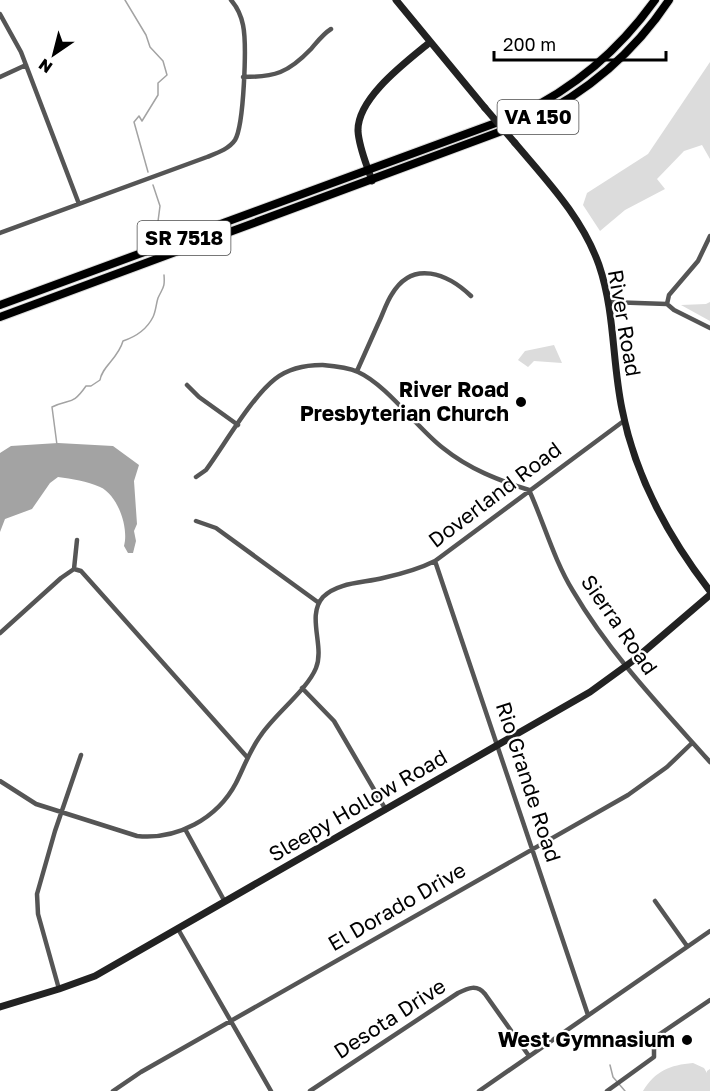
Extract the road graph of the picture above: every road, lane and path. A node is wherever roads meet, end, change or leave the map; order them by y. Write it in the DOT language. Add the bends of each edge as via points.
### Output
graph roads {
  1 [pos="231,0"];
  2 [pos="396,0"];
  3 [pos="656,0"];
  4 [pos="669,0"];
  5 [pos="0,14"];
  6 [pos="332,29"];
  7 [pos="429,43"];
  8 [pos="26,65"];
  9 [pos="0,77"];
  10 [pos="243,77"];
  11 [pos="369,170"];
  12 [pos="372,181"];
  13 [pos="79,204"];
  14 [pos="0,233"];
  15 [pos="710,236"];
  16 [pos="471,296"];
  17 [pos="608,302"];
  18 [pos="667,304"];
  19 [pos="0,305"];
  20 [pos="0,316"];
  21 [pos="710,328"];
  22 [pos="357,371"];
  23 [pos="187,385"];
  24 [pos="625,420"];
  25 [pos="238,425"];
  26 [pos="196,477"];
  27 [pos="529,490"];
  28 [pos="196,521"];
  29 [pos="77,540"];
  30 [pos="435,561"];
  31 [pos="74,569"];
  32 [pos="710,593"];
  33 [pos="319,603"];
  34 [pos="0,633"];
  35 [pos="625,667"];
  36 [pos="302,688"];
  37 [pos="692,743"];
  38 [pos="498,746"];
  39 [pos="81,755"];
  40 [pos="247,757"];
  41 [pos="710,762"];
  42 [pos="0,781"];
  43 [pos="386,810"];
  44 [pos="62,813"];
  45 [pos="185,829"];
  46 [pos="532,848"];
  47 [pos="655,901"];
  48 [pos="225,902"];
  49 [pos="178,929"];
  50 [pos="710,931"];
  51 [pos="687,946"];
  52 [pos="60,989"];
  53 [pos="710,1000"];
  54 [pos="0,1007"];
  55 [pos="588,1015"];
  56 [pos="231,1022"];
  57 [pos="529,1056"];
  58 [pos="113,1091"];
  59 [pos="271,1091"];
  60 [pos="310,1091"];
  61 [pos="479,1091"];
  62 [pos="607,1091"];
  1 -- 10 [label="street" via="245,36"];
  2 -- 7 [label="main road, River Road"];
  3 -- 11 [label="highway, VA 150" via="607,56 557,94 510,118"];
  4 -- 12 [label="highway, VA 150" via="622,57 557,106 513,128"];
  5 -- 8 [label="street"];
  6 -- 10 [label="street" via="283,72"];
  7 -- 11 [label="main road" via="382,86 362,113 358,136"];
  7 -- 17 [label="main road, River Road, bridge" via="559,195 582,229"];
  8 -- 9 [label="street"];
  8 -- 13 [label="street"];
  10 -- 13 [label="street" via="239,130 232,144"];
  11 -- 12 [label="main road"];
  11 -- 19 [label="highway, SR 7518"];
  12 -- 20 [label="highway, SR 7518"];
  13 -- 14 [label="street"];
  15 -- 18 [label="street" via="698,261 669,295"];
  16 -- 22 [label="street" via="456,282 439,275 418,274 406,279 391,295"];
  17 -- 18 [label="street"];
  17 -- 24 [label="main road, River Road"];
  18 -- 21 [label="street"];
  22 -- 25 [label="street" via="317,365 290,369 269,384"];
  22 -- 27 [label="street" via="456,458"];
  23 -- 25 [label="street"];
  24 -- 27 [label="street, Doverland Road"];
  24 -- 32 [label="main road, River Road" via="650,492 683,554"];
  25 -- 26 [label="street" via="206,470"];
  27 -- 30 [label="street, Doverland Road"];
  27 -- 35 [label="street, Sierra Road" via="572,589"];
  28 -- 33 [label="street" via="216,528"];
  29 -- 31 [label="street"];
  30 -- 33 [label="street, Doverland Road" via="400,574 336,588"];
  30 -- 38 [label="street, Rio Grande Road"];
  31 -- 34 [label="street"];
  31 -- 40 [label="street" via="90,580"];
  32 -- 35 [label="main road, Sleepy Hollow Road"];
  33 -- 36 [label="street" via="318,660"];
  35 -- 37 [label="street, Sierra Road"];
  35 -- 38 [label="main road, Sleepy Hollow Road" via="591,692"];
  36 -- 40 [label="street"];
  36 -- 43 [label="street" via="334,721"];
  37 -- 41 [label="street, Sierra Road"];
  37 -- 46 [label="street, El Dorado Drive" via="644,784"];
  38 -- 43 [label="main road, Sleepy Hollow Road"];
  38 -- 46 [label="street, Rio Grande Road"];
  39 -- 44 [label="street"];
  40 -- 45 [label="street" via="226,799 206,818"];
  42 -- 44 [label="street" via="31,801"];
  43 -- 48 [label="main road, Sleepy Hollow Road"];
  44 -- 45 [label="street" via="137,836"];
  44 -- 52 [label="street" via="37,902"];
  45 -- 48 [label="street"];
  46 -- 55 [label="street, Rio Grande Road"];
  46 -- 56 [label="street, El Dorado Drive"];
  47 -- 51 [label="street"];
  48 -- 49 [label="main road, Sleepy Hollow Road"];
  49 -- 52 [label="main road, Sleepy Hollow Road" via="95,976"];
  49 -- 56 [label="street"];
  50 -- 51 [label="street"];
  51 -- 55 [label="street"];
  52 -- 54 [label="main road, Sleepy Hollow Road"];
  53 -- 62 [label="street" via="654,1038 654,1057"];
  55 -- 57 [label="street"];
  56 -- 58 [label="street, El Dorado Drive"];
  56 -- 59 [label="street"];
  57 -- 60 [label="street, Desota Drive" via="485,994 471,987"];
  57 -- 61 [label="street"];
}
